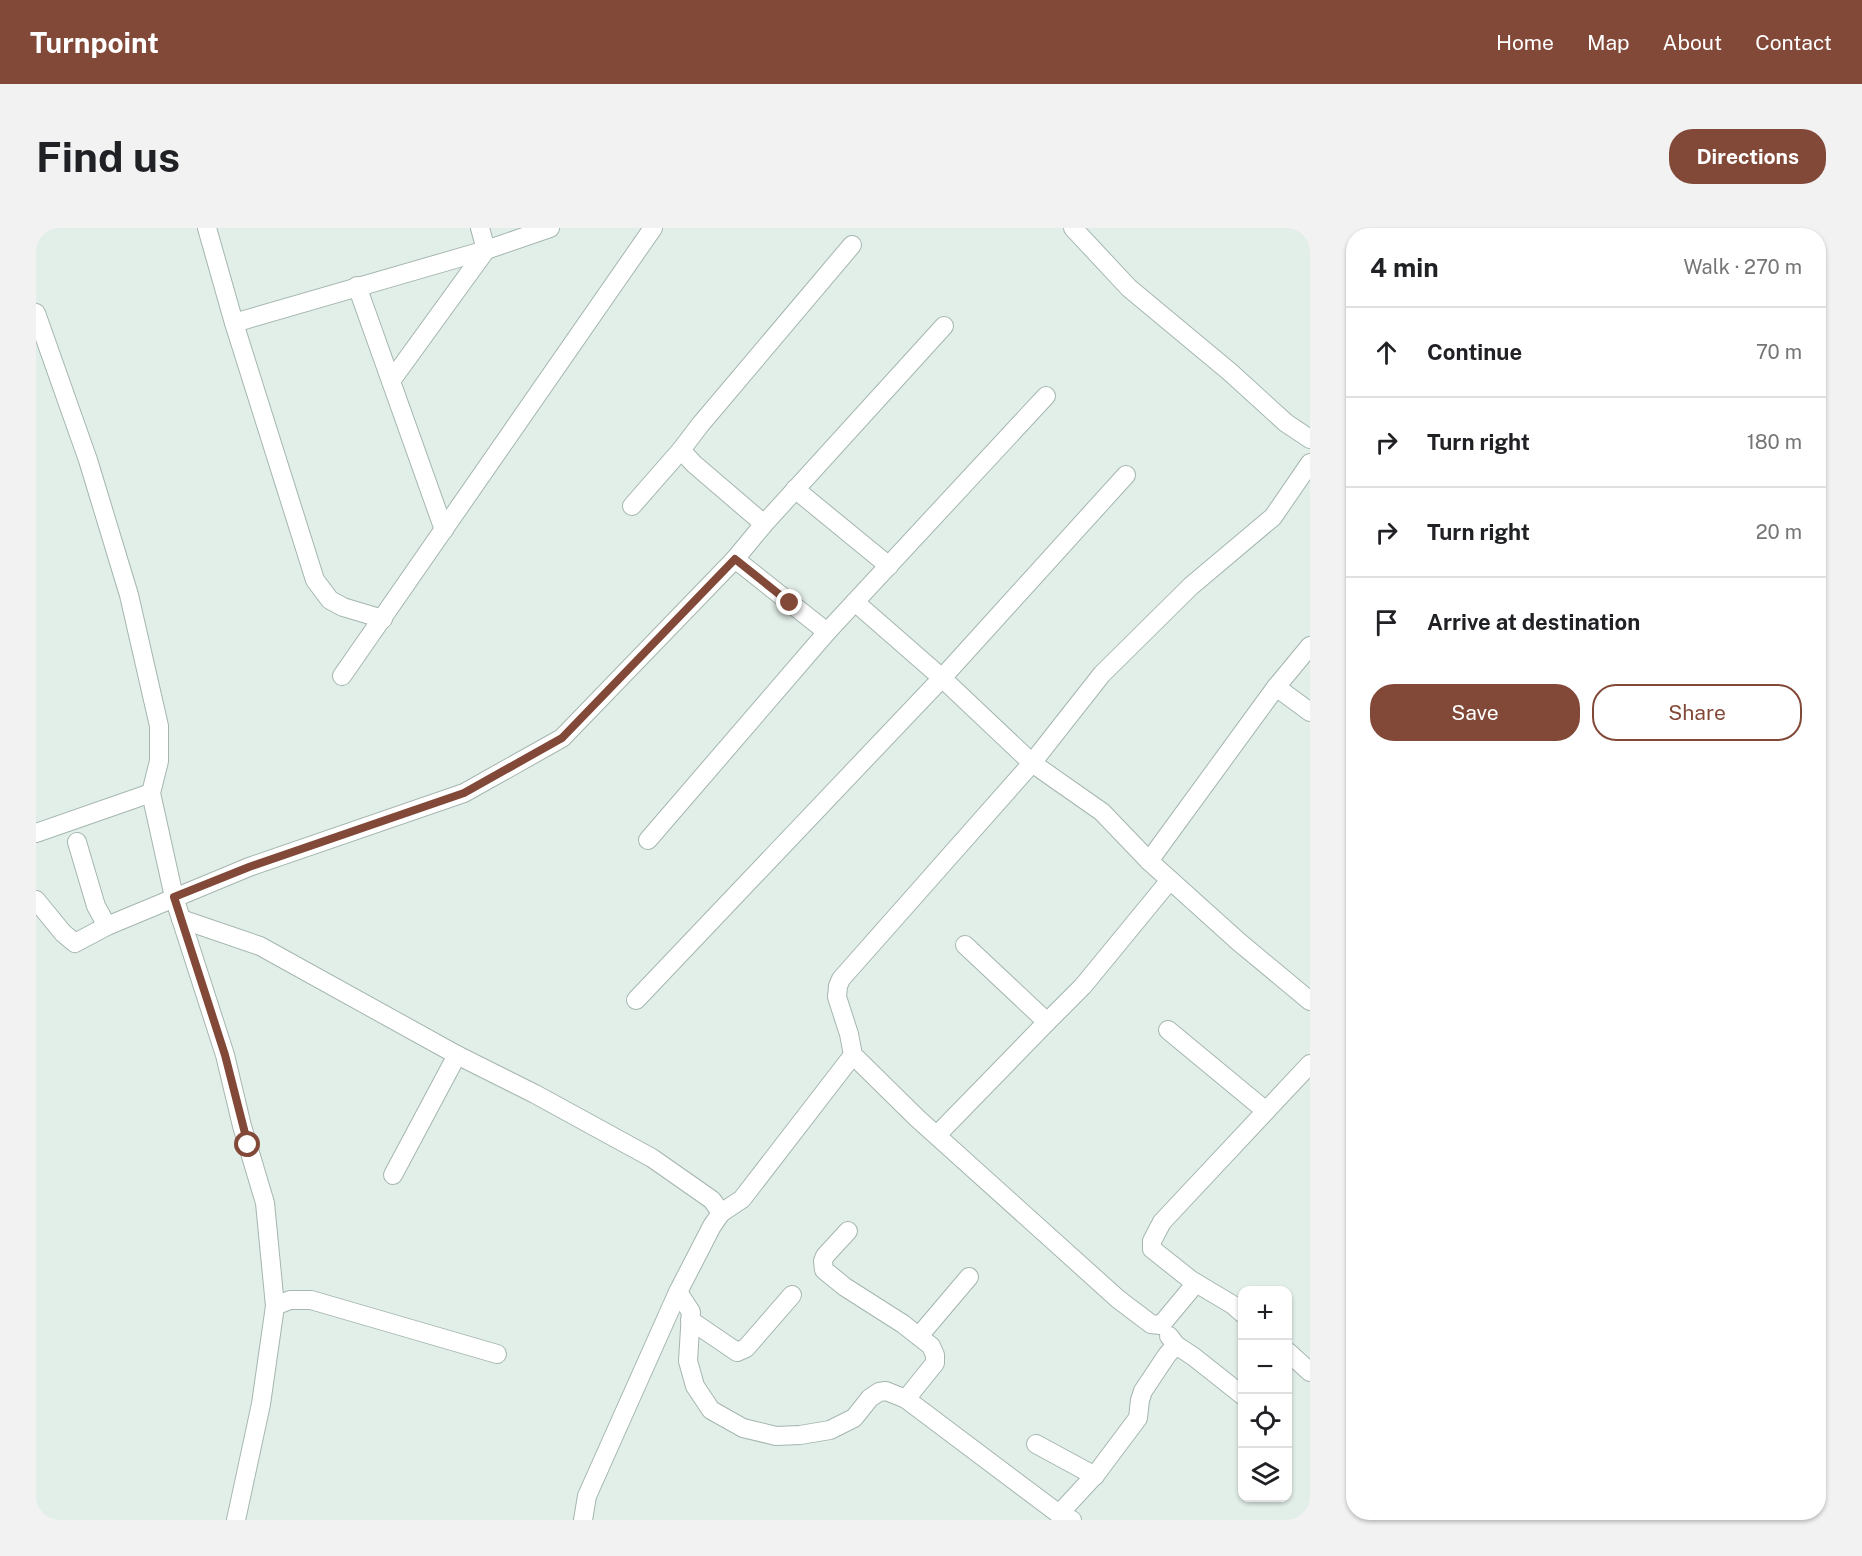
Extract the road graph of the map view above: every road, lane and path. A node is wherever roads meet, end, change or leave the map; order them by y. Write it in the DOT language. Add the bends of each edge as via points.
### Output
graph roads {
  1 [pos="207,228"];
  2 [pos="480,228"];
  3 [pos="550,228"];
  4 [pos="652,228"];
  5 [pos="1073,228"];
  6 [pos="852,245"];
  7 [pos="486,250"];
  8 [pos="357,286"];
  9 [pos="36,313"];
  10 [pos="234,323"];
  11 [pos="944,326"];
  12 [pos="391,381"];
  13 [pos="1047,396"];
  14 [pos="1310,439"];
  15 [pos="681,450"];
  16 [pos="1310,465"];
  17 [pos="1126,475"];
  18 [pos="795,489"];
  19 [pos="632,506"];
  20 [pos="764,524"];
  21 [pos="444,530"];
  22 [pos="735,559"];
  23 [pos="889,566"];
  24 [pos="855,602"];
  25 [pos="383,619"];
  26 [pos="827,632"];
  27 [pos="1310,646"];
  28 [pos="342,676"];
  29 [pos="942,678"];
  30 [pos="1276,687"];
  31 [pos="1310,712"];
  32 [pos="1032,763"];
  33 [pos="151,793"];
  34 [pos="36,833"];
  35 [pos="648,840"];
  36 [pos="77,842"];
  37 [pos="1149,861"];
  38 [pos="1170,880"];
  39 [pos="174,897"];
  40 [pos="36,900"];
  41 [pos="181,919"];
  42 [pos="107,926"];
  43 [pos="965,945"];
  44 [pos="636,1000"];
  45 [pos="1310,1001"];
  46 [pos="1047,1022"];
  47 [pos="1168,1030"];
  48 [pos="457,1055"];
  49 [pos="853,1055"];
  50 [pos="1310,1064"];
  51 [pos="1266,1112"];
  52 [pos="937,1135"];
  53 [pos="393,1175"];
  54 [pos="721,1213"];
  55 [pos="848,1231"];
  56 [pos="969,1278"];
  57 [pos="1196,1283"];
  58 [pos="678,1292"];
  59 [pos="792,1295"];
  60 [pos="275,1306"];
  61 [pos="1238,1310"];
  62 [pos="690,1320"];
  63 [pos="1161,1325"];
  64 [pos="919,1336"];
  65 [pos="1176,1346"];
  66 [pos="497,1354"];
  67 [pos="1292,1359"];
  68 [pos="1310,1372"];
  69 [pos="1241,1394"];
  70 [pos="906,1400"];
  71 [pos="1036,1444"];
  72 [pos="1095,1476"];
  73 [pos="1065,1517"];
  74 [pos="236,1520"];
  75 [pos="583,1520"];
  1 -- 10 [label="street"];
  2 -- 7 [label="street"];
  3 -- 7 [label="street"];
  4 -- 21 [label="street"];
  5 -- 14 [label="street" via="1130,288 1286,423"];
  6 -- 15 [label="street"];
  7 -- 8 [label="street"];
  7 -- 12 [label="street"];
  8 -- 10 [label="street"];
  8 -- 12 [label="street"];
  9 -- 33 [label="street" via="88,460 129,595 159,726 159,761"];
  10 -- 25 [label="street" via="315,580 330,600"];
  11 -- 18 [label="street"];
  12 -- 21 [label="street"];
  13 -- 23 [label="street"];
  15 -- 19 [label="street"];
  15 -- 20 [label="street"];
  16 -- 32 [label="street" via="1273,517 1191,586 1102,674"];
  17 -- 29 [label="street"];
  18 -- 20 [label="street"];
  18 -- 23 [label="street"];
  20 -- 22 [label="street"];
  21 -- 25 [label="street"];
  22 -- 26 [label="street"];
  22 -- 39 [label="street" via="562,738 464,793"];
  23 -- 24 [label="street"];
  24 -- 26 [label="street"];
  24 -- 29 [label="street"];
  25 -- 28 [label="street"];
  26 -- 35 [label="street"];
  27 -- 30 [label="street"];
  29 -- 32 [label="street"];
  29 -- 44 [label="street"];
  30 -- 31 [label="street"];
  30 -- 37 [label="street"];
  32 -- 37 [label="street" via="1102,812"];
  32 -- 49 [label="street" via="842,979 837,997"];
  33 -- 34 [label="street"];
  33 -- 39 [label="street"];
  36 -- 42 [label="street" via="96,906"];
  37 -- 38 [label="street"];
  38 -- 45 [label="street"];
  38 -- 46 [label="street" via="1083,986"];
  39 -- 41 [label="street"];
  39 -- 42 [label="street"];
  40 -- 42 [label="street" via="75,943"];
  41 -- 48 [label="street" via="260,946"];
  41 -- 60 [label="street" via="225,1055 265,1203"];
  43 -- 46 [label="street"];
  46 -- 52 [label="street"];
  47 -- 51 [label="street"];
  48 -- 53 [label="street"];
  48 -- 54 [label="street" via="652,1158 712,1200"];
  49 -- 52 [label="street"];
  49 -- 54 [label="street" via="742,1199"];
  50 -- 51 [label="street"];
  51 -- 57 [label="street" via="1162,1222 1152,1241 1152,1249"];
  52 -- 63 [label="street" via="1118,1299 1151,1324"];
  54 -- 58 [label="street"];
  55 -- 64 [label="street" via="825,1256 824,1270"];
  56 -- 64 [label="street"];
  57 -- 61 [label="street"];
  57 -- 63 [label="street"];
  58 -- 62 [label="street" via="691,1312"];
  58 -- 75 [label="street" via="587,1496"];
  59 -- 62 [label="street" via="746,1347 737,1352"];
  60 -- 66 [label="street" via="290,1300 311,1300"];
  60 -- 74 [label="street" via="261,1404"];
  62 -- 70 [label="street" via="688,1361 695,1386 711,1410 743,1428 776,1436 800,1436 830,1430 854,1418 879,1392"];
  63 -- 65 [label="street"];
  64 -- 70 [label="street" via="932,1346 935,1363"];
  65 -- 69 [label="street"];
  65 -- 72 [label="street" via="1143,1391 1138,1418"];
  67 -- 68 [label="street"];
  70 -- 73 [label="street"];
  71 -- 72 [label="street"];
  72 -- 73 [label="street"];
}
